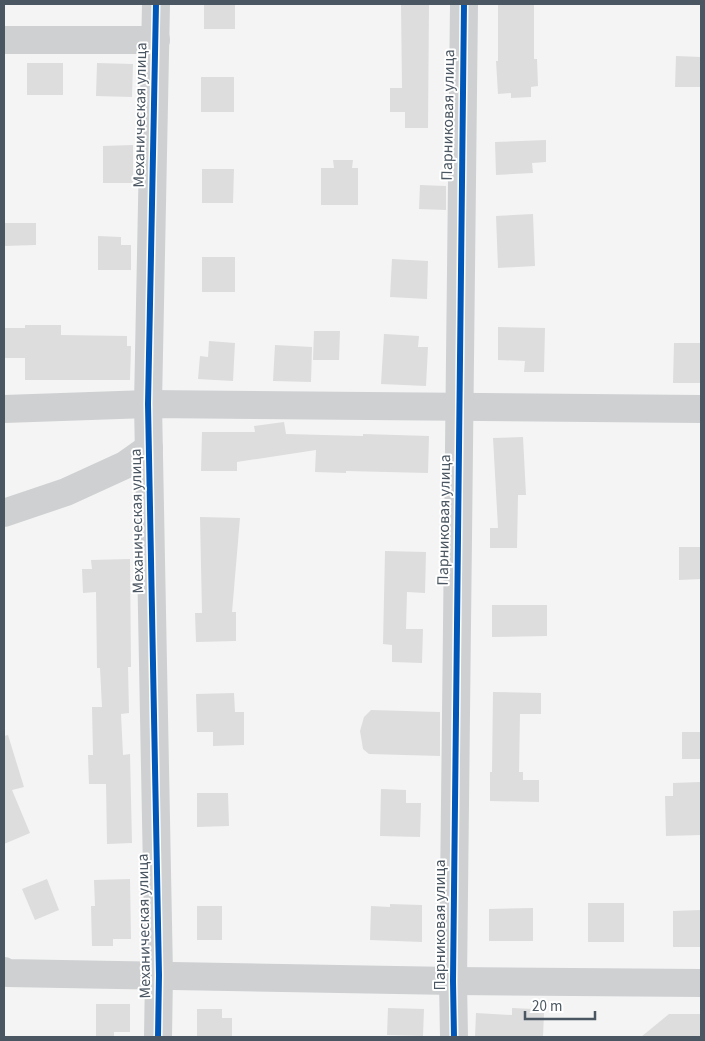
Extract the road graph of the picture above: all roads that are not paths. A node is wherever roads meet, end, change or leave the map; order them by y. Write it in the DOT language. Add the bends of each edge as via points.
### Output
graph roads {
  1 [pos="156,4"];
  2 [pos="464,4"];
  3 [pos="4,40"];
  4 [pos="156,40"];
  5 [pos="148,404"];
  6 [pos="458,407"];
  7 [pos="701,409"];
  8 [pos="4,410"];
  9 [pos="149,448"];
  10 [pos="4,513"];
  11 [pos="4,971"];
  12 [pos="159,975"];
  13 [pos="453,982"];
  14 [pos="701,983"];
  15 [pos="158,1037"];
  16 [pos="454,1037"];
  1 -- 4 [label="street, Механическая улица"];
  2 -- 6 [label="street, Парниковая улица"];
  3 -- 4 [label="street"];
  4 -- 5 [label="street, Механическая улица"];
  5 -- 6 [label="street"];
  5 -- 8 [label="street"];
  5 -- 9 [label="street, Механическая улица"];
  6 -- 7 [label="street"];
  6 -- 13 [label="street, Парниковая улица"];
  9 -- 10 [label="street" via="125,465 66,492"];
  9 -- 12 [label="street, Механическая улица"];
  11 -- 12 [label="street"];
  12 -- 13 [label="street"];
  12 -- 15 [label="street, Механическая улица"];
  13 -- 14 [label="street"];
  13 -- 16 [label="street, Парниковая улица"];
}
